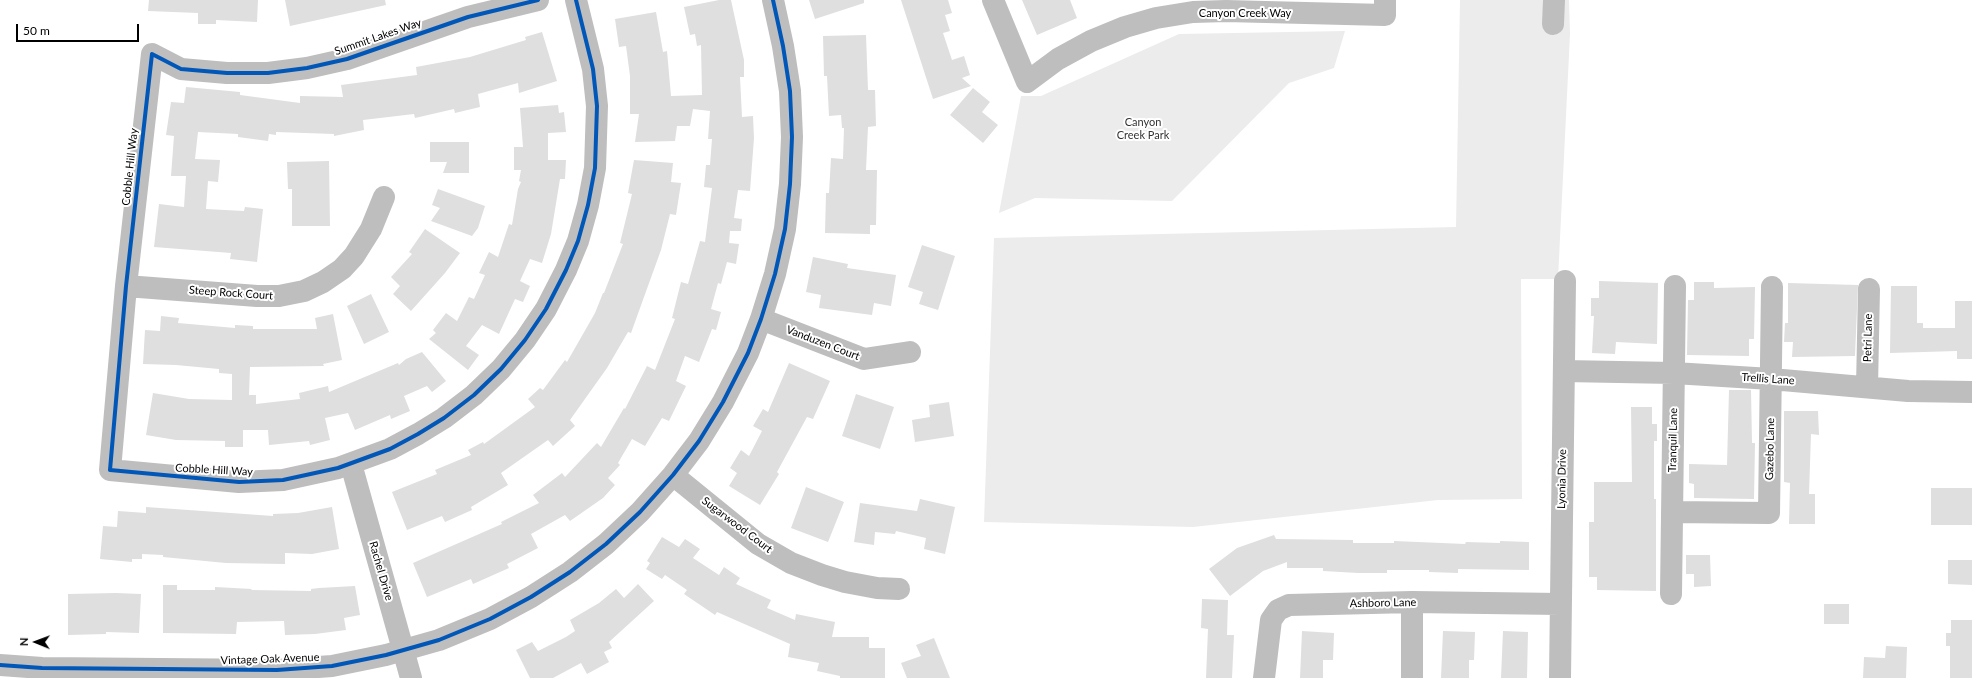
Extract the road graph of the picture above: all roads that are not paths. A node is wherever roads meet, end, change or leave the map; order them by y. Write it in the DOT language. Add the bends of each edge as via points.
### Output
graph roads {
  1 [pos="538,0"];
  2 [pos="576,0"];
  3 [pos="773,0"];
  4 [pos="993,0"];
  5 [pos="1385,0"];
  6 [pos="1554,0"];
  7 [pos="1554,24"];
  8 [pos="152,54"];
  9 [pos="384,197"];
  10 [pos="1565,281"];
  11 [pos="126,286"];
  12 [pos="1675,286"];
  13 [pos="1772,287"];
  14 [pos="1869,289"];
  15 [pos="761,319"];
  16 [pos="910,352"];
  17 [pos="1564,371"];
  18 [pos="1674,374"];
  19 [pos="1771,379"];
  20 [pos="1867,387"];
  21 [pos="1972,392"];
  22 [pos="351,464"];
  23 [pos="673,475"];
  24 [pos="1672,512"];
  25 [pos="898,590"];
  26 [pos="1671,594"];
  27 [pos="1412,602"];
  28 [pos="1560,604"];
  29 [pos="404,651"];
  30 [pos="0,665"];
  31 [pos="411,678"];
  32 [pos="1264,678"];
  33 [pos="1412,678"];
  34 [pos="1560,678"];
  1 -- 8 [label="street, Summit Lakes Way" via="468,17 346,59 308,68 268,73 181,69"];
  2 -- 22 [label="street, Cobble Hill Way" via="593,69 597,137 595,168 588,205 578,241 566,270 546,309 525,340 501,369 474,395 418,434 390,449"];
  3 -- 15 [label="street, Vintage Oak Avenue" via="790,91 791,176 785,229"];
  4 -- 5 [label="street, Canyon Creek Way" via="1027,82 1058,59 1090,41 1156,18 1194,12 1226,11 1385,15"];
  6 -- 7 [label="street"];
  8 -- 11 [label="street, Cobble Hill Way"];
  9 -- 11 [label="street, Steep Rock Court" via="371,229 354,256 336,273 304,291 279,296 258,296"];
  10 -- 17 [label="street, Lyonia Drive"];
  11 -- 22 [label="street, Cobble Hill Way" via="110,470 239,482 295,478"];
  12 -- 18 [label="street, Tranquil Lane"];
  13 -- 19 [label="street, Gazebo Lane"];
  14 -- 20 [label="street, Petri Lane"];
  15 -- 16 [label="street, Vanduzen Court" via="864,359"];
  15 -- 23 [label="street, Vintage Oak Avenue" via="748,353 723,402 699,441"];
  17 -- 18 [label="street, Trellis Lane"];
  17 -- 28 [label="street, Lyonia Drive"];
  18 -- 19 [label="street, Trellis Lane"];
  18 -- 24 [label="street, Tranquil Lane"];
  19 -- 20 [label="street, Trellis Lane"];
  19 -- 24 [label="street, Gazebo Lane" via="1769,513"];
  20 -- 21 [label="street, Trellis Lane" via="1908,391"];
  22 -- 29 [label="street, Rachel Drive"];
  23 -- 25 [label="street, Sugarwood Court" via="758,544 791,563 845,582"];
  23 -- 29 [label="street, Vintage Oak Avenue" via="618,533 570,572 490,619"];
  24 -- 26 [label="street, Tranquil Lane"];
  27 -- 28 [label="street, Ashboro Lane"];
  27 -- 32 [label="street, Ashboro Lane" via="1289,604 1278,610 1270,620"];
  27 -- 33 [label="street"];
  28 -- 34 [label="street, Lyonia Drive"];
  29 -- 30 [label="street, Vintage Oak Avenue" via="332,666 277,670 42,668"];
  29 -- 31 [label="street, Rachel Drive"];
}
